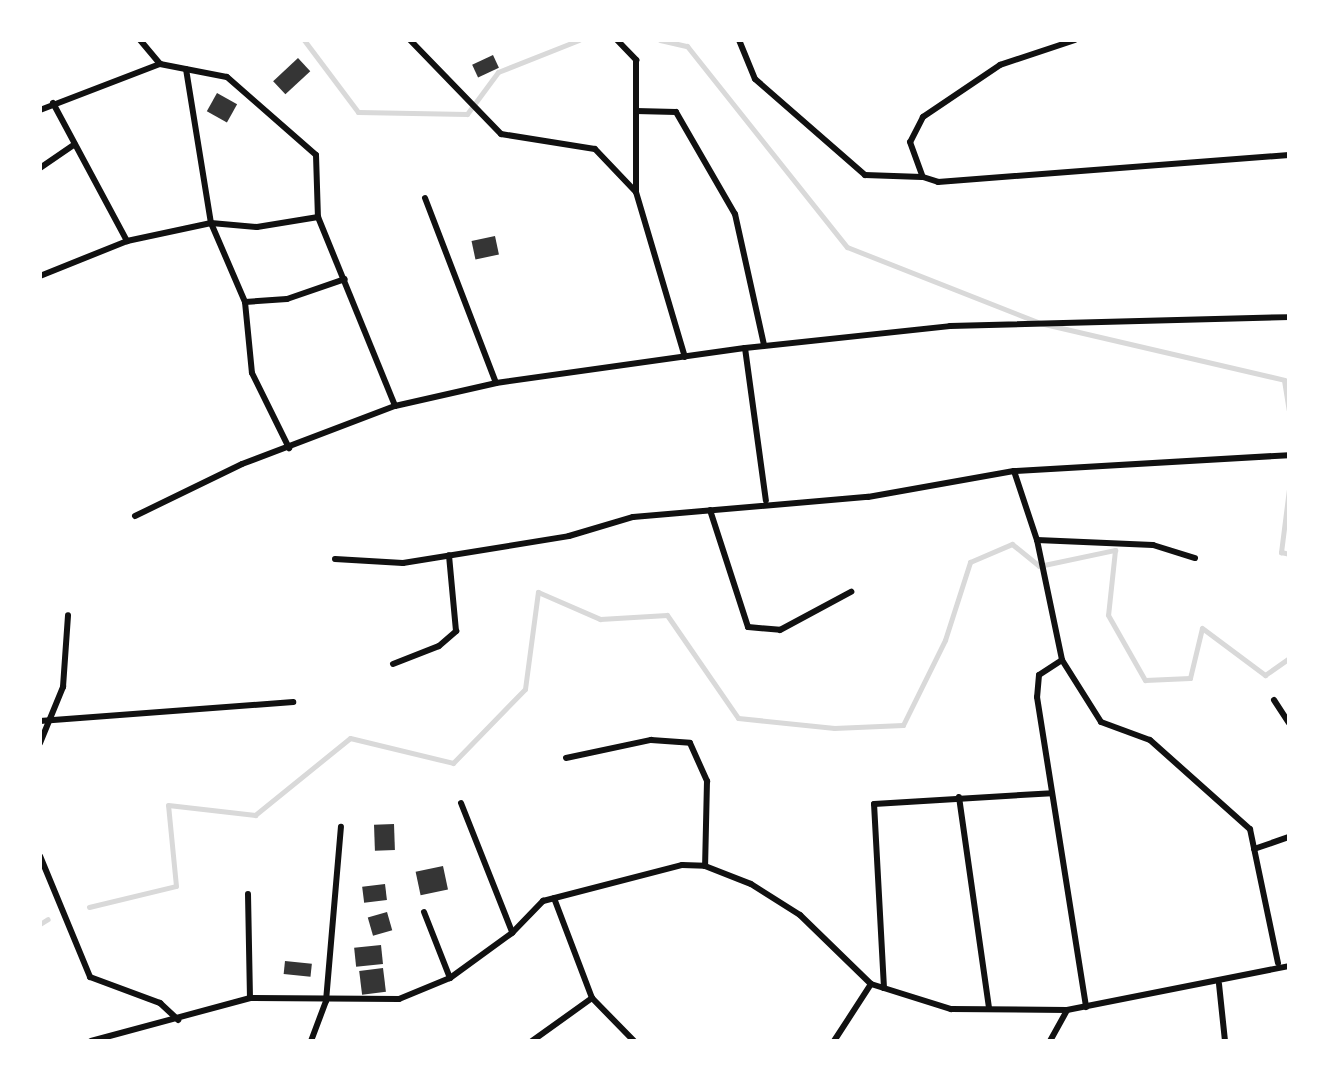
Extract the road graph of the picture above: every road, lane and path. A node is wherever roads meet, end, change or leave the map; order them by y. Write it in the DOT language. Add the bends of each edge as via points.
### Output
graph roads {
  1 [pos="140,40"];
  2 [pos="410,40"];
  3 [pos="618,40"];
  4 [pos="739,40"];
  5 [pos="1075,40"];
  6 [pos="160,64"];
  7 [pos="186,69"];
  8 [pos="53,103"];
  9 [pos="40,110"];
  10 [pos="636,111"];
  11 [pos="75,144"];
  12 [pos="1289,154"];
  13 [pos="40,168"];
  14 [pos="924,176"];
  15 [pos="636,192"];
  16 [pos="425,198"];
  17 [pos="318,217"];
  18 [pos="211,223"];
  19 [pos="127,241"];
  20 [pos="40,276"];
  21 [pos="346,279"];
  22 [pos="245,302"];
  23 [pos="1289,317"];
  24 [pos="764,345"];
  25 [pos="745,348"];
  26 [pos="684,357"];
  27 [pos="496,383"];
  28 [pos="395,406"];
  29 [pos="290,448"];
  30 [pos="1289,455"];
  31 [pos="1014,471"];
  32 [pos="766,501"];
  33 [pos="710,510"];
  34 [pos="135,516"];
  35 [pos="1037,540"];
  36 [pos="450,555"];
  37 [pos="1195,558"];
  38 [pos="334,559"];
  39 [pos="850,592"];
  40 [pos="68,614"];
  41 [pos="1062,660"];
  42 [pos="393,664"];
  43 [pos="1274,700"];
  44 [pos="293,702"];
  45 [pos="40,721"];
  46 [pos="51,723"];
  47 [pos="1289,723"];
  48 [pos="40,743"];
  49 [pos="566,758"];
  50 [pos="1052,793"];
  51 [pos="959,798"];
  52 [pos="462,804"];
  53 [pos="340,827"];
  54 [pos="1289,837"];
  55 [pos="1254,849"];
  56 [pos="40,858"];
  57 [pos="705,866"];
  58 [pos="248,894"];
  59 [pos="554,898"];
  60 [pos="424,912"];
  61 [pos="512,933"];
  62 [pos="1278,963"];
  63 [pos="1289,966"];
  64 [pos="450,978"];
  65 [pos="871,984"];
  66 [pos="1219,984"];
  67 [pos="884,988"];
  68 [pos="250,998"];
  69 [pos="592,998"];
  70 [pos="326,1000"];
  71 [pos="1086,1006"];
  72 [pos="989,1010"];
  73 [pos="1066,1010"];
  74 [pos="178,1020"];
  75 [pos="91,1041"];
  76 [pos="311,1041"];
  77 [pos="532,1041"];
  78 [pos="634,1041"];
  79 [pos="834,1041"];
  80 [pos="1050,1041"];
  81 [pos="1225,1041"];
  1 -- 6 [label="street"];
  2 -- 15 [label="street" via="501,134 595,149"];
  3 -- 10 [label="street" via="636,60"];
  4 -- 14 [label="street" via="754,79 865,175"];
  5 -- 14 [label="street" via="1000,65 924,117 910,142"];
  6 -- 7 [label="street"];
  6 -- 8 [label="street"];
  7 -- 17 [label="street" via="227,77 316,154"];
  7 -- 18 [label="street"];
  8 -- 9 [label="street"];
  8 -- 11 [label="street"];
  10 -- 15 [label="street"];
  10 -- 24 [label="street" via="676,112 735,214"];
  11 -- 13 [label="street"];
  11 -- 19 [label="street"];
  12 -- 14 [label="street" via="938,182"];
  15 -- 26 [label="street"];
  16 -- 27 [label="street"];
  17 -- 18 [label="street" via="256,228"];
  17 -- 21 [label="street"];
  18 -- 19 [label="street"];
  18 -- 22 [label="street"];
  19 -- 20 [label="street"];
  21 -- 22 [label="street" via="287,299"];
  21 -- 28 [label="street"];
  22 -- 29 [label="street" via="252,373"];
  23 -- 24 [label="street" via="950,326"];
  24 -- 25 [label="street"];
  25 -- 26 [label="street"];
  25 -- 32 [label="street"];
  26 -- 27 [label="street"];
  27 -- 28 [label="street"];
  28 -- 29 [label="street"];
  29 -- 34 [label="street"];
  30 -- 31 [label="street"];
  31 -- 32 [label="street" via="868,497"];
  31 -- 35 [label="street"];
  32 -- 33 [label="street"];
  33 -- 36 [label="street" via="634,517 569,536"];
  33 -- 39 [label="street" via="748,627 780,630"];
  35 -- 37 [label="street" via="1152,545"];
  35 -- 41 [label="street"];
  36 -- 38 [label="street" via="379,566"];
  36 -- 42 [label="street" via="456,631"];
  40 -- 46 [label="street" via="63,688"];
  41 -- 50 [label="street" via="1039,675"];
  41 -- 55 [label="street" via="1102,722 1150,740 1241,818"];
  43 -- 47 [label="street"];
  44 -- 46 [label="street"];
  45 -- 46 [label="street"];
  46 -- 48 [label="street"];
  49 -- 57 [label="street" via="676,737 690,744 707,781"];
  50 -- 51 [label="street"];
  50 -- 71 [label="street"];
  51 -- 67 [label="street" via="879,802 872,808"];
  51 -- 72 [label="street"];
  52 -- 61 [label="street"];
  53 -- 70 [label="street"];
  54 -- 55 [label="street"];
  55 -- 62 [label="street"];
  56 -- 74 [label="street" via="90,977 160,1003"];
  57 -- 59 [label="street" via="682,864"];
  57 -- 65 [label="street" via="751,884 800,915"];
  58 -- 68 [label="street"];
  59 -- 61 [label="street"];
  59 -- 69 [label="street"];
  60 -- 64 [label="street"];
  61 -- 64 [label="street"];
  62 -- 63 [label="street"];
  62 -- 66 [label="street"];
  64 -- 70 [label="street" via="399,998"];
  65 -- 67 [label="street"];
  65 -- 79 [label="street"];
  66 -- 71 [label="street"];
  66 -- 81 [label="street"];
  67 -- 72 [label="street" via="951,1009"];
  68 -- 70 [label="street"];
  68 -- 74 [label="street"];
  69 -- 77 [label="street"];
  69 -- 78 [label="street"];
  70 -- 76 [label="street"];
  71 -- 73 [label="street"];
  72 -- 73 [label="street"];
  73 -- 80 [label="street"];
  74 -- 75 [label="street"];
}
